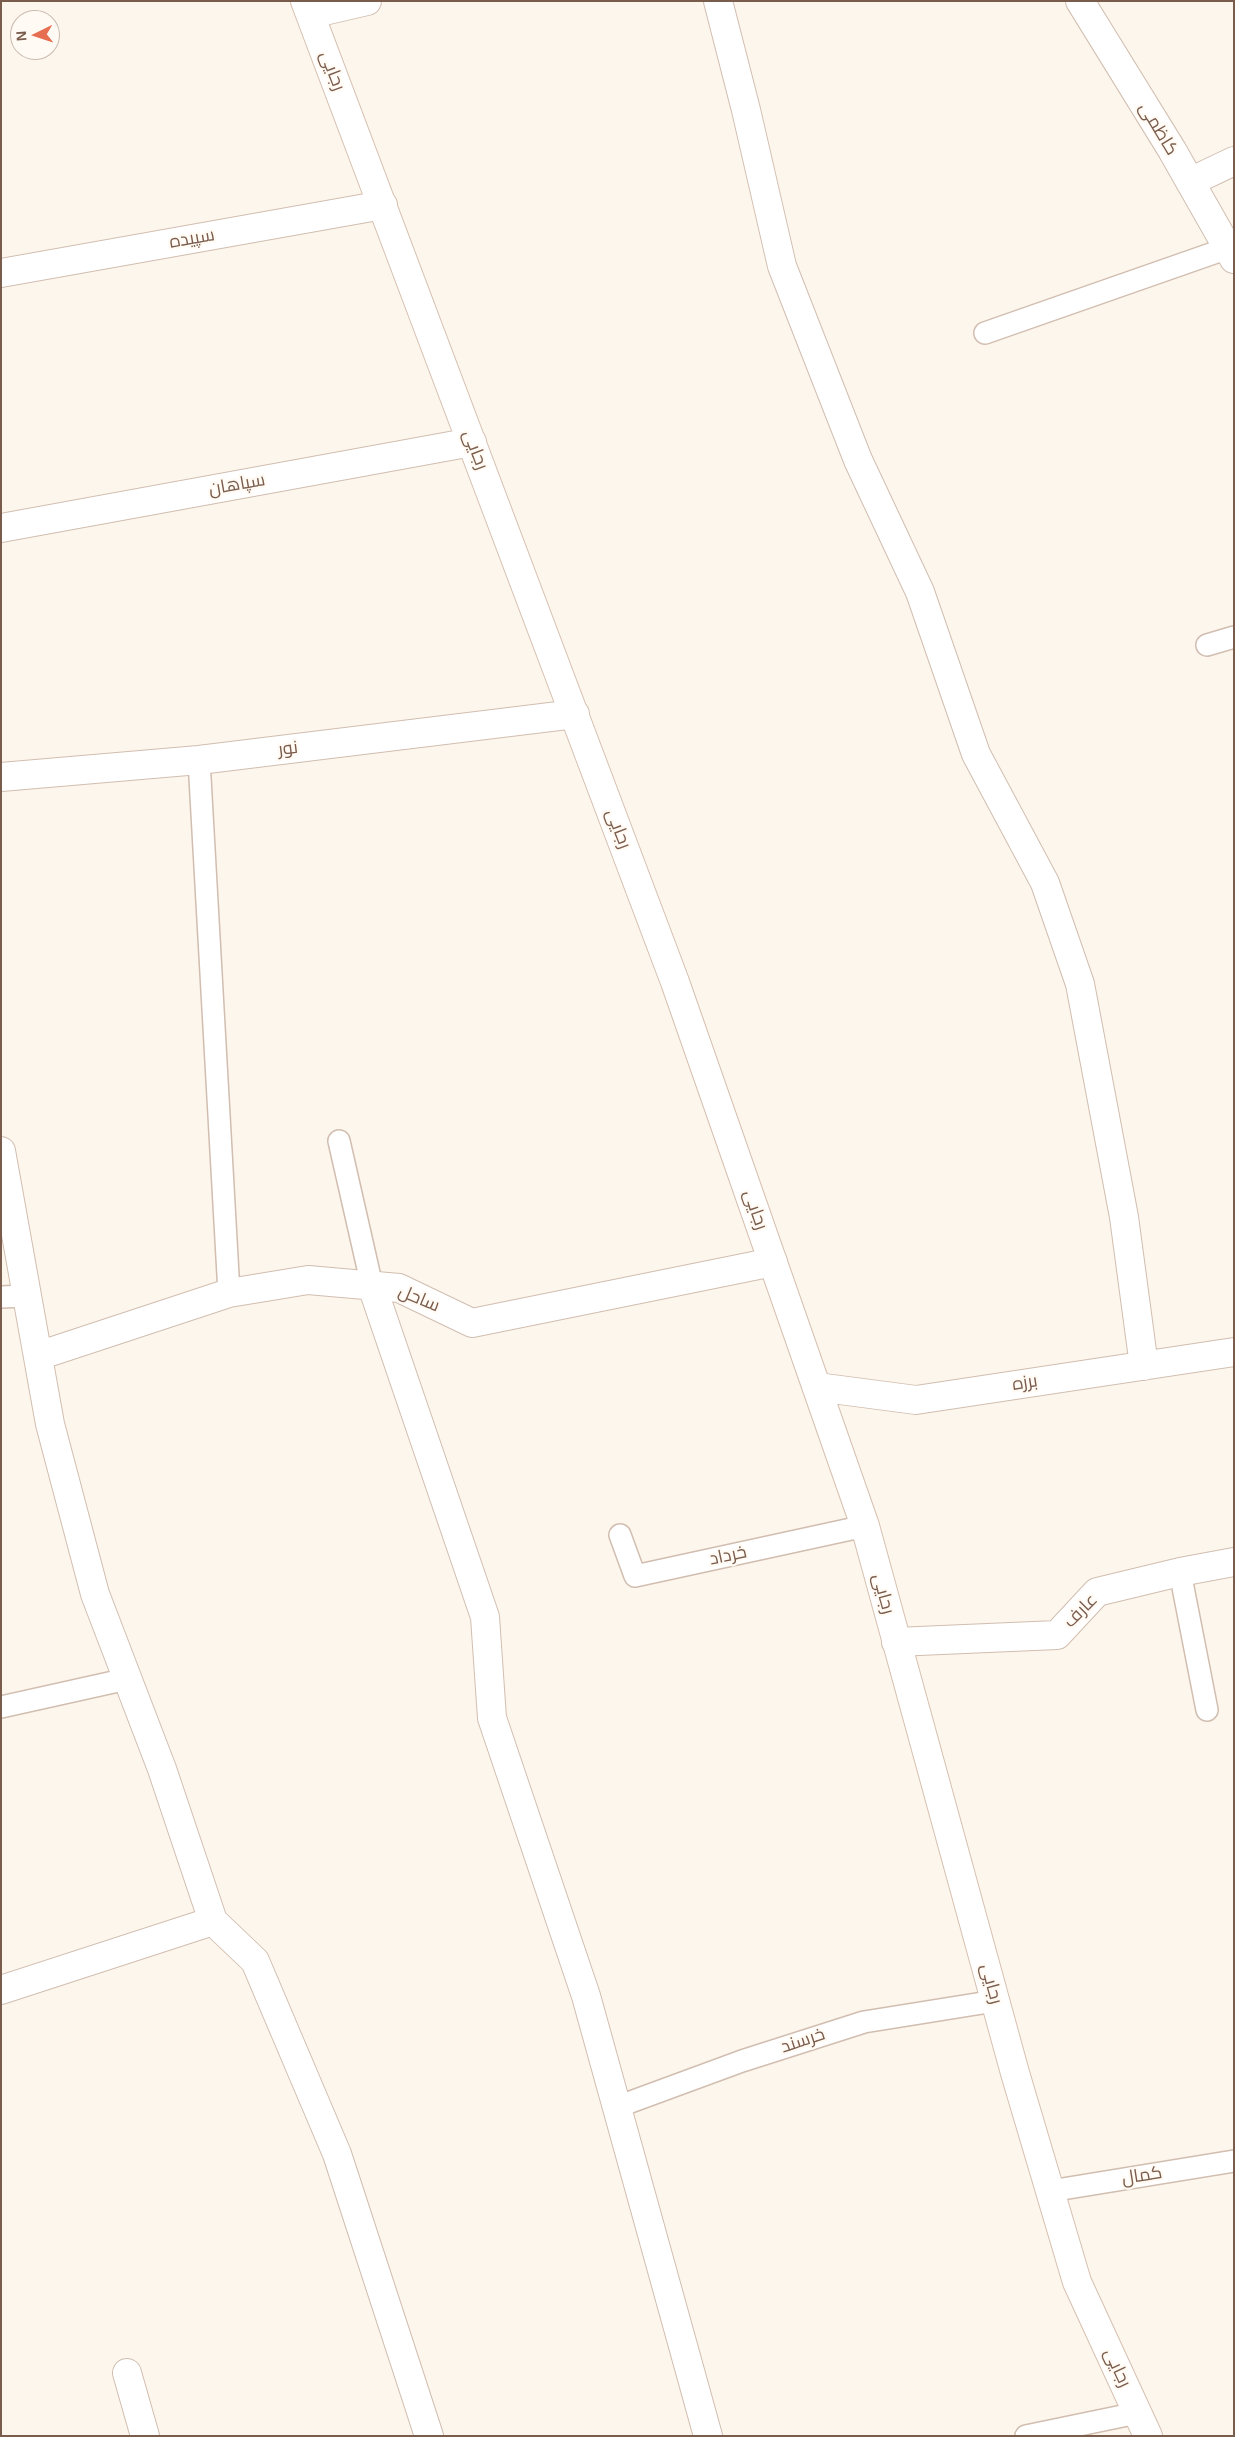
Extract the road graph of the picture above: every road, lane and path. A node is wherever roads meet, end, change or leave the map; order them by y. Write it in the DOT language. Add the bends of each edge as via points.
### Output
graph roads {
  1 [pos="367,1"];
  2 [pos="718,1"];
  3 [pos="1080,1"];
  4 [pos="308,8"];
  5 [pos="1234,161"];
  6 [pos="1190,182"];
  7 [pos="383,204"];
  8 [pos="1231,253"];
  9 [pos="1,273"];
  10 [pos="985,333"];
  11 [pos="472,442"];
  12 [pos="1,528"];
  13 [pos="1234,637"];
  14 [pos="1207,645"];
  15 [pos="575,714"];
  16 [pos="199,760"];
  17 [pos="1,777"];
  18 [pos="339,1141"];
  19 [pos="1,1151"];
  20 [pos="773,1262"];
  21 [pos="372,1286"];
  22 [pos="229,1293"];
  23 [pos="14,1296"];
  24 [pos="1234,1352"];
  25 [pos="38,1356"];
  26 [pos="1144,1366"];
  27 [pos="817,1388"];
  28 [pos="865,1526"];
  29 [pos="620,1535"];
  30 [pos="1234,1562"];
  31 [pos="1180,1572"];
  32 [pos="896,1642"];
  33 [pos="127,1679"];
  34 [pos="1,1707"];
  35 [pos="1207,1710"];
  36 [pos="213,1921"];
  37 [pos="1,1990"];
  38 [pos="995,2000"];
  39 [pos="617,2107"];
  40 [pos="1234,2161"];
  41 [pos="1050,2191"];
  42 [pos="127,2373"];
  43 [pos="1143,2424"];
  44 [pos="145,2436"];
  45 [pos="429,2436"];
  46 [pos="708,2436"];
  47 [pos="1026,2436"];
  1 -- 4 [label="street"];
  2 -- 26 [label="street" via="782,266 858,460 920,592 976,754 1045,883 1080,984 1124,1218"];
  3 -- 6 [label="street, کاظمی"];
  4 -- 7 [label="street, رجایی"];
  5 -- 6 [label="street"];
  6 -- 8 [label="street, کاظمی"];
  7 -- 9 [label="street, سپیده"];
  7 -- 11 [label="street, رجایی"];
  8 -- 10 [label="lane"];
  11 -- 12 [label="street, سپاهان"];
  11 -- 15 [label="street, رجایی"];
  13 -- 14 [label="lane"];
  15 -- 16 [label="street, نور"];
  15 -- 20 [label="street, رجایی" via="675,982"];
  16 -- 17 [label="street, نور"];
  16 -- 22 [label="lane"];
  18 -- 21 [label="lane"];
  19 -- 23 [label="street"];
  20 -- 21 [label="street, ساحل" via="472,1323 399,1288"];
  20 -- 27 [label="street, رجایی"];
  21 -- 22 [label="street, ساحل" via="308,1280"];
  21 -- 39 [label="street" via="485,1617 492,1718 586,1996"];
  22 -- 25 [label="street, ساحل"];
  23 -- 25 [label="street"];
  24 -- 26 [label="street, برزه"];
  25 -- 33 [label="street" via="50,1424 95,1594"];
  26 -- 27 [label="street, برزه" via="916,1400"];
  27 -- 28 [label="street, رجایی"];
  28 -- 29 [label="lane, خرداد" via="635,1576"];
  28 -- 32 [label="street, رجایی"];
  30 -- 31 [label="street, عارف"];
  31 -- 32 [label="street, عارف" via="1097,1592 1057,1635"];
  31 -- 35 [label="lane"];
  32 -- 38 [label="street, رجایی"];
  33 -- 34 [label="lane"];
  33 -- 36 [label="street" via="162,1768"];
  36 -- 37 [label="street"];
  36 -- 45 [label="street" via="255,1961 333,2145"];
  38 -- 39 [label="lane, خرسند" via="864,2022 742,2061"];
  38 -- 41 [label="street, رجایی"];
  39 -- 46 [label="street"];
  40 -- 41 [label="lane, کمال"];
  41 -- 43 [label="street, رجایی" via="1077,2282"];
  42 -- 44 [label="street"];
  43 -- 47 [label="lane"];
}
